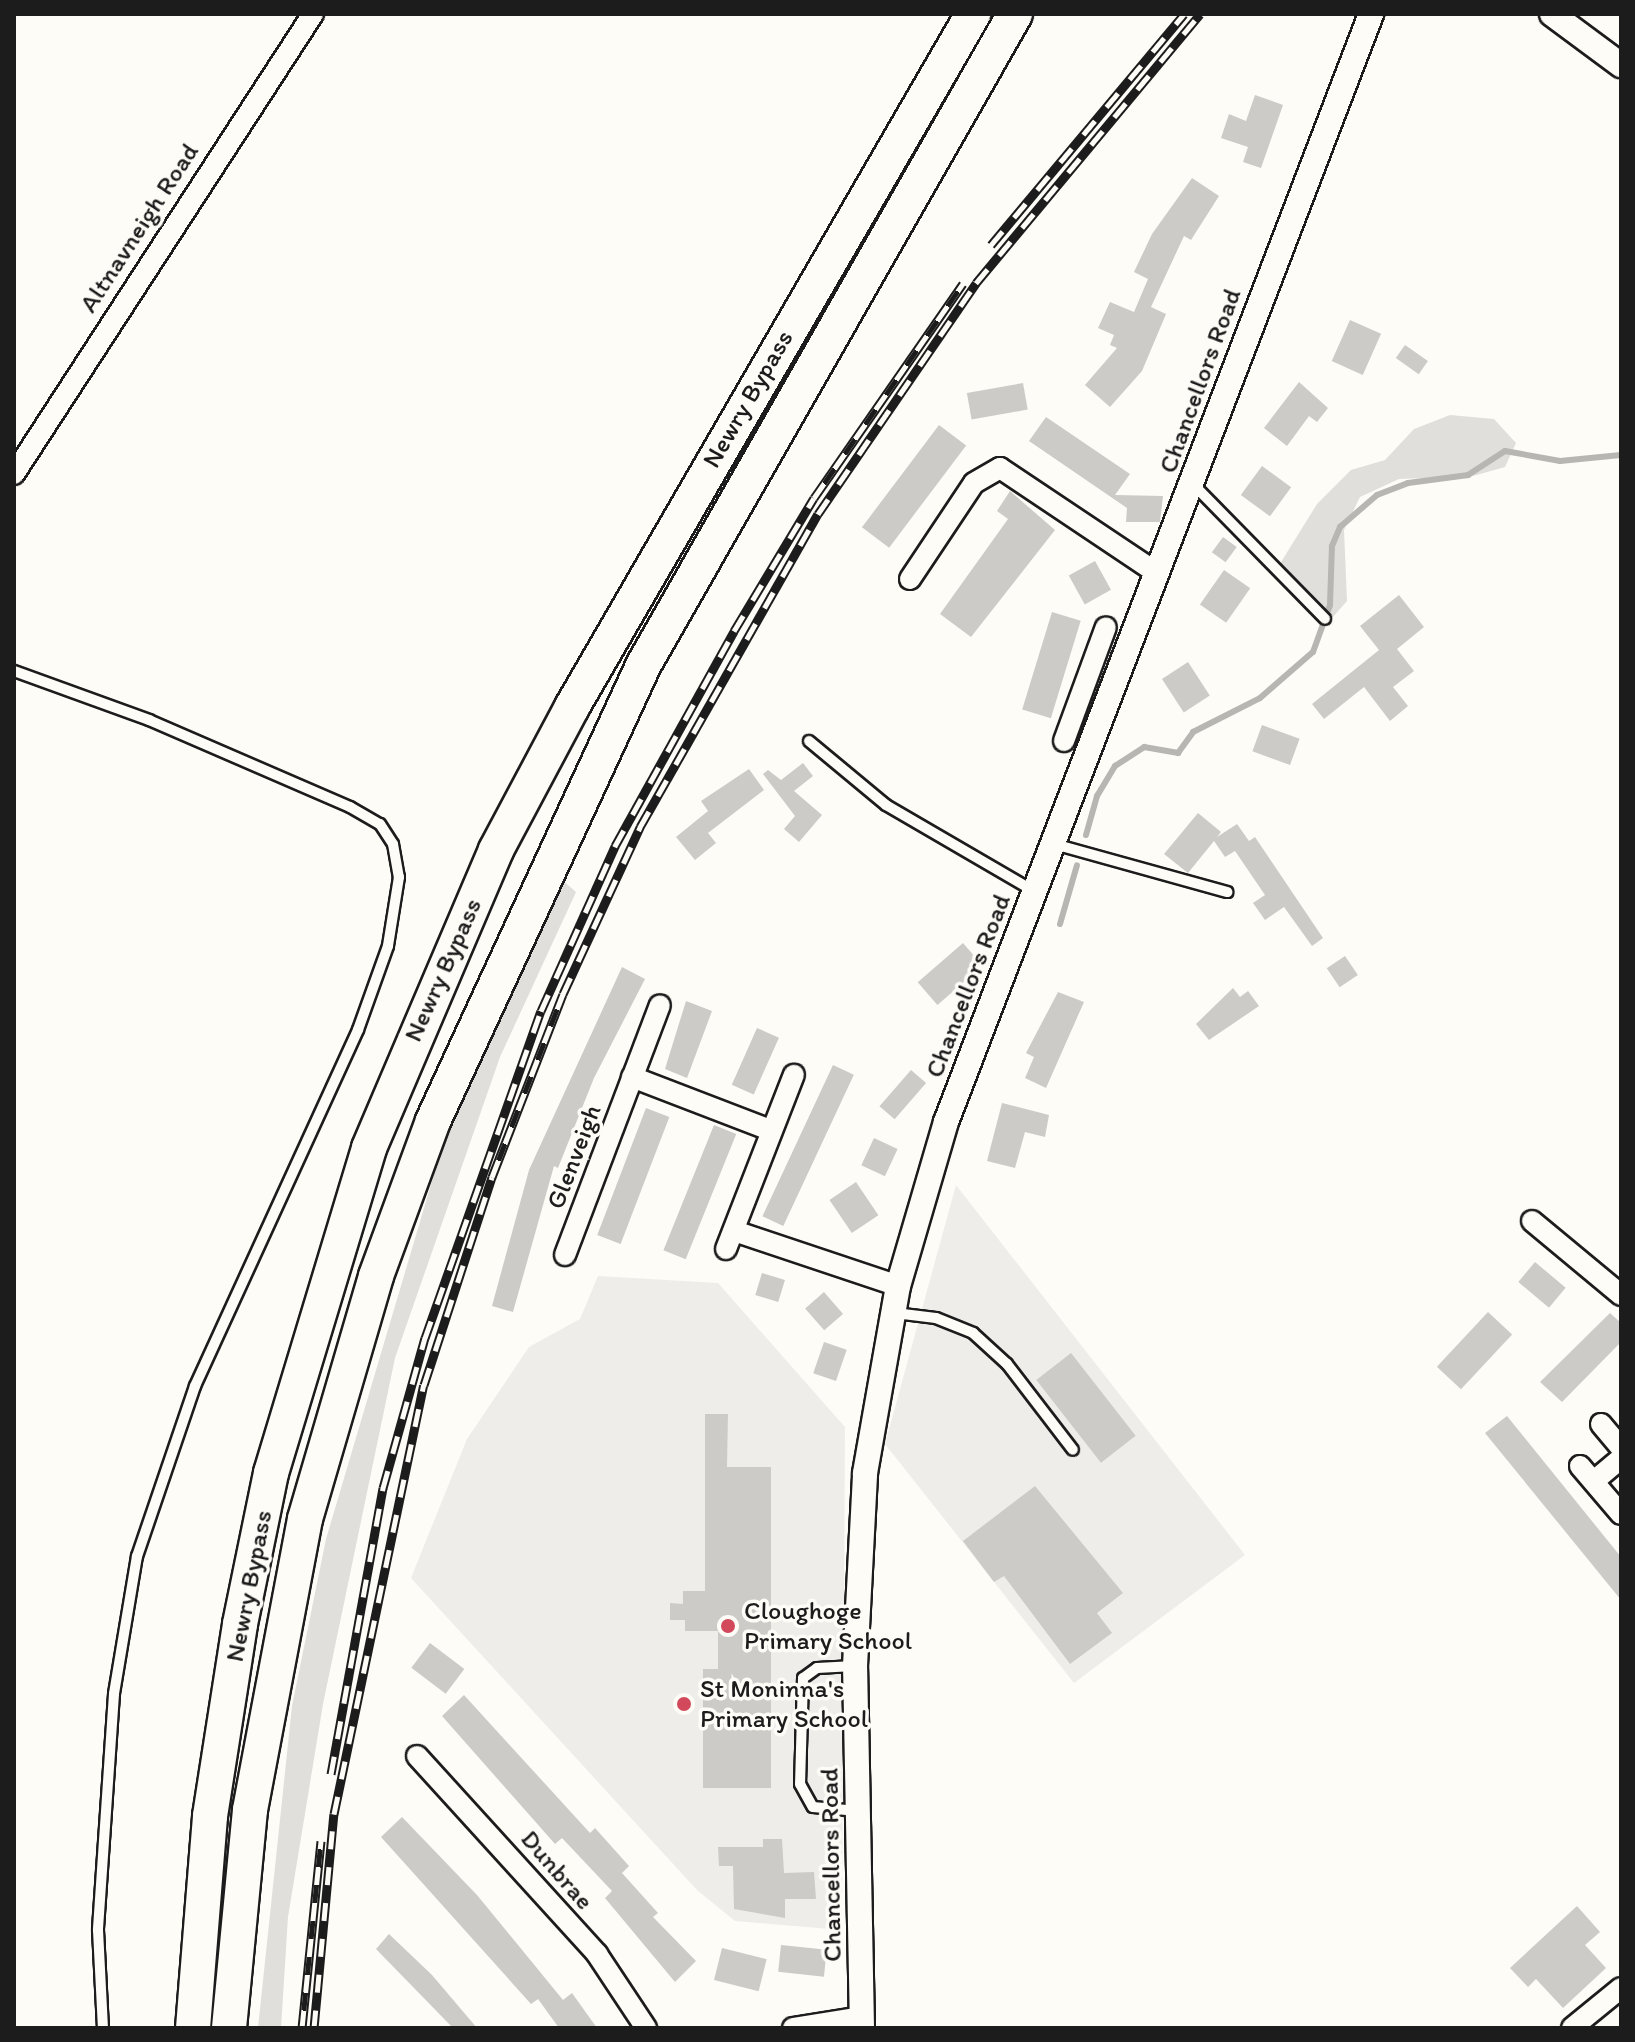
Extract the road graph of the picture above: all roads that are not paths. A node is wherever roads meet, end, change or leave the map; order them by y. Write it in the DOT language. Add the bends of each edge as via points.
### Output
graph roads {
  1 [pos="313,14"];
  2 [pos="973,14"];
  3 [pos="1015,14"];
  4 [pos="1371,14"];
  5 [pos="1552,14"];
  6 [pos="1621,65"];
  7 [pos="14,474"];
  8 [pos="1192,482"];
  9 [pos="1157,573"];
  10 [pos="910,579"];
  11 [pos="1325,619"];
  12 [pos="1106,627"];
  13 [pos="14,671"];
  14 [pos="1087,679"];
  15 [pos="1116,689"];
  16 [pos="809,741"];
  17 [pos="1064,741"];
  18 [pos="1054,844"];
  19 [pos="1034,891"];
  20 [pos="1227,892"];
  21 [pos="660,1005"];
  22 [pos="794,1075"];
  23 [pos="632,1077"];
  24 [pos="770,1130"];
  25 [pos="1532,1221"];
  26 [pos="565,1255"];
  27 [pos="898,1286"];
  28 [pos="1621,1295"];
  29 [pos="893,1313"];
  30 [pos="1601,1424"];
  31 [pos="1621,1448"];
  32 [pos="1073,1450"];
  33 [pos="1621,1458"];
  34 [pos="1621,1514"];
  35 [pos="855,1666"];
  36 [pos="417,1756"];
  37 [pos="858,1811"];
  38 [pos="1621,1988"];
  39 [pos="862,2022"];
  40 [pos="103,2028"];
  41 [pos="193,2028"];
  42 [pos="229,2028"];
  43 [pos="646,2028"];
  44 [pos="793,2028"];
  45 [pos="1572,2028"];
  1 -- 7 [label="street, Altnavneigh Road"];
  2 -- 41 [label="highway, Newry Bypass" via="565,720 496,850 369,1148 271,1473 240,1624 210,1816"];
  3 -- 42 [label="highway, Newry Bypass" via="644,664 433,1121 367,1305 305,1519 250,1810"];
  4 -- 8 [label="street, Chancellors Road"];
  5 -- 6 [label="street"];
  8 -- 9 [label="street, Chancellors Road"];
  8 -- 11 [label="lane"];
  9 -- 10 [label="street" via="1000,468 974,483"];
  9 -- 15 [label="street, Chancellors Road"];
  12 -- 14 [label="street"];
  13 -- 40 [label="lane" via="149,720 350,807 380,824 393,844 399,877 388,946 358,1030 195,1386 137,1556 114,1694 98,1930"];
  14 -- 15 [label="street"];
  14 -- 17 [label="street"];
  15 -- 18 [label="street, Chancellors Road"];
  16 -- 19 [label="lane" via="886,805"];
  18 -- 19 [label="street, Chancellors Road"];
  18 -- 20 [label="lane"];
  19 -- 27 [label="street, Chancellors Road" via="946,1122"];
  21 -- 23 [label="street, Glenveigh"];
  22 -- 24 [label="street"];
  23 -- 24 [label="street"];
  23 -- 26 [label="street, Glenveigh"];
  24 -- 27 [label="street" via="730,1240"];
  25 -- 28 [label="street"];
  27 -- 29 [label="street, Chancellors Road"];
  29 -- 32 [label="lane" via="936,1318 973,1333 1007,1364"];
  29 -- 35 [label="street, Chancellors Road" via="865,1473"];
  30 -- 31 [label="street"];
  33 -- 34 [label="street" via="1587,1474"];
  35 -- 37 [label="street, Chancellors Road"];
  35 -- 37 [label="lane" via="817,1668 803,1678 800,1784 813,1807"];
  36 -- 43 [label="street, Dunbrae" via="597,1954"];
  37 -- 39 [label="street, Chancellors Road"];
  38 -- 45 [label="street"];
  39 -- 44 [label="street"];
}
